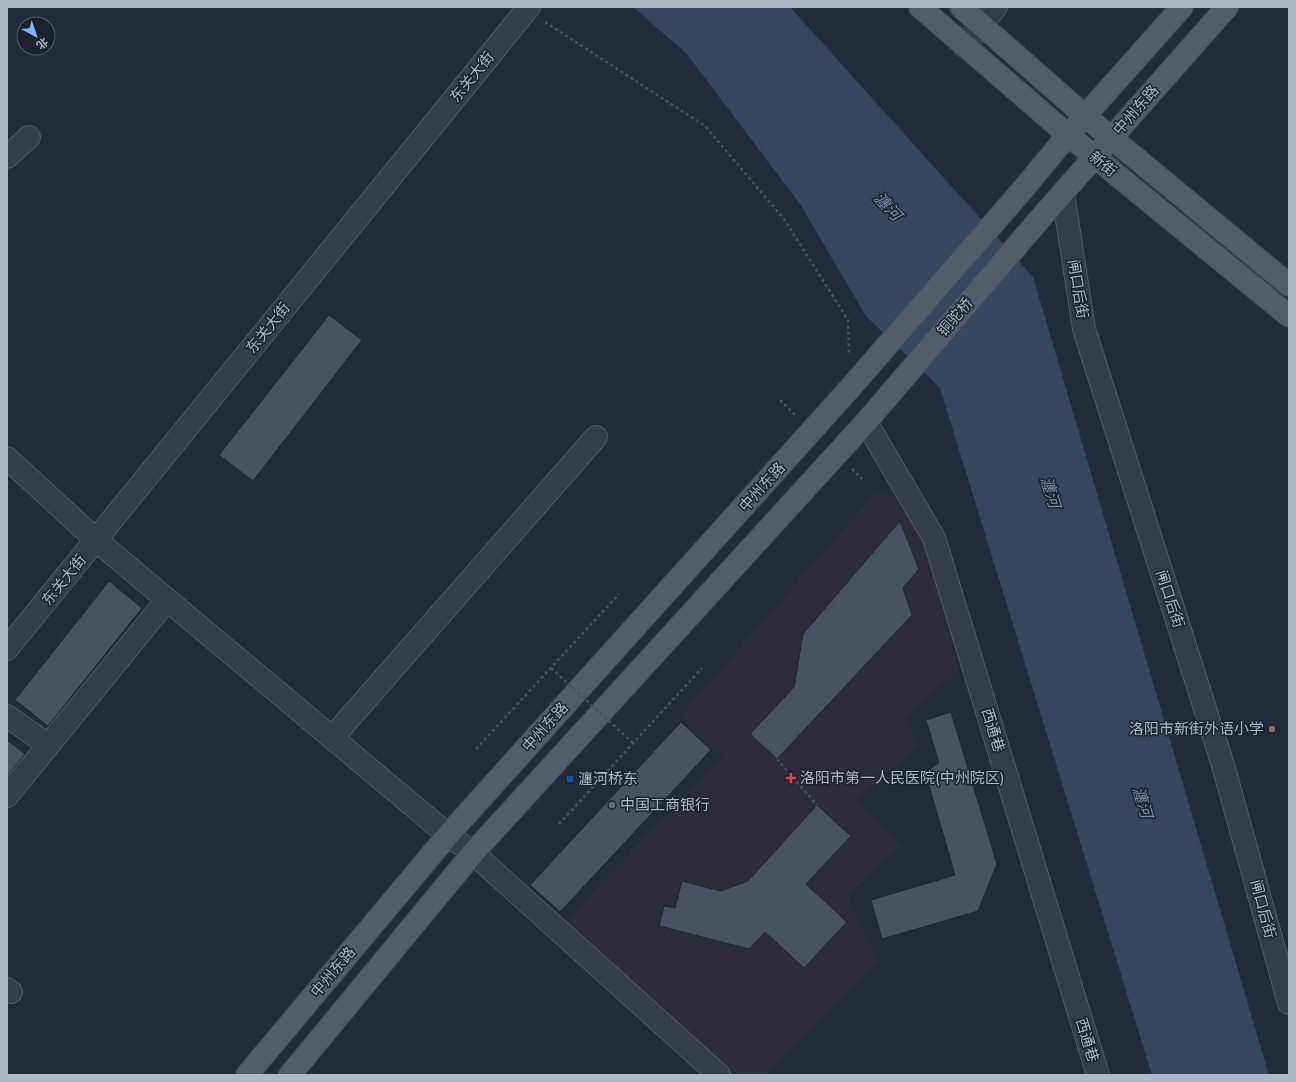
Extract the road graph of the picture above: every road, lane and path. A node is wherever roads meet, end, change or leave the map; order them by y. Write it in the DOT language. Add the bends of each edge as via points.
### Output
graph roads {
  1 [pos="920,7"];
  2 [pos="962,7"];
  3 [pos="996,7"];
  4 [pos="1182,7"];
  5 [pos="1227,7"];
  6 [pos="528,9"];
  7 [pos="982,25"];
  8 [pos="964,46"];
  9 [pos="1085,116"];
  10 [pos="1068,135"];
  11 [pos="29,137"];
  12 [pos="1112,137"];
  13 [pos="7,157"];
  14 [pos="1094,157"];
  15 [pos="1063,193"];
  16 [pos="1045,213"];
  17 [pos="1289,285"];
  18 [pos="1289,316"];
  19 [pos="851,387"];
  20 [pos="866,422"];
  21 [pos="596,437"];
  22 [pos="7,458"];
  23 [pos="96,540"];
  24 [pos="619,594"];
  25 [pos="167,600"];
  26 [pos="7,649"];
  27 [pos="551,668"];
  28 [pos="702,668"];
  29 [pos="7,716"];
  30 [pos="332,738"];
  31 [pos="633,743"];
  32 [pos="48,745"];
  33 [pos="476,749"];
  34 [pos="777,760"];
  35 [pos="7,796"];
  36 [pos="817,805"];
  37 [pos="559,824"];
  38 [pos="448,835"];
  39 [pos="473,853"];
  40 [pos="1289,1003"];
  41 [pos="247,1075"];
  42 [pos="290,1075"];
  43 [pos="719,1075"];
  44 [pos="1098,1075"];
  1 -- 8 [label="main road, 新街"];
  2 -- 7 [label="main road, 新街"];
  3 -- 7 [label="street"];
  4 -- 9 [label="main road"];
  5 -- 12 [label="main road, 中州东路"];
  6 -- 19 [label="path" via="705,126 784,219 848,320"];
  6 -- 23 [label="street, 东关大街"];
  7 -- 8 [label="street"];
  7 -- 9 [label="main road, 新街"];
  8 -- 10 [label="main road, 新街"];
  9 -- 10 [label="main road"];
  9 -- 12 [label="main road, 新街"];
  10 -- 14 [label="main road, 新街"];
  10 -- 19 [label="main road"];
  11 -- 13 [label="street"];
  12 -- 14 [label="main road, 中州东路"];
  12 -- 17 [label="main road, 新街"];
  14 -- 15 [label="main road, 中州东路"];
  14 -- 18 [label="main road, 新街"];
  15 -- 16 [label="main road, 中州东路"];
  15 -- 40 [label="street, 闸口后街" via="1084,329 1223,765"];
  16 -- 20 [label="main road, 铜驼桥"];
  19 -- 38 [label="main road, 中州东路"];
  20 -- 39 [label="main road, 中州东路"];
  20 -- 44 [label="street, 西通巷" via="934,538"];
  21 -- 30 [label="street"];
  22 -- 23 [label="street"];
  23 -- 25 [label="street"];
  23 -- 26 [label="street, 东关大街"];
  24 -- 27 [label="path"];
  25 -- 30 [label="street"];
  25 -- 32 [label="street"];
  27 -- 31 [label="path, bridge"];
  27 -- 33 [label="path"];
  28 -- 31 [label="path"];
  29 -- 32 [label="street"];
  30 -- 38 [label="street"];
  31 -- 37 [label="path"];
  32 -- 35 [label="street"];
  34 -- 36 [label="path"];
  38 -- 39 [label="street"];
  38 -- 41 [label="main road, 中州东路"];
  39 -- 42 [label="main road, 中州东路"];
  39 -- 43 [label="street"];
}
